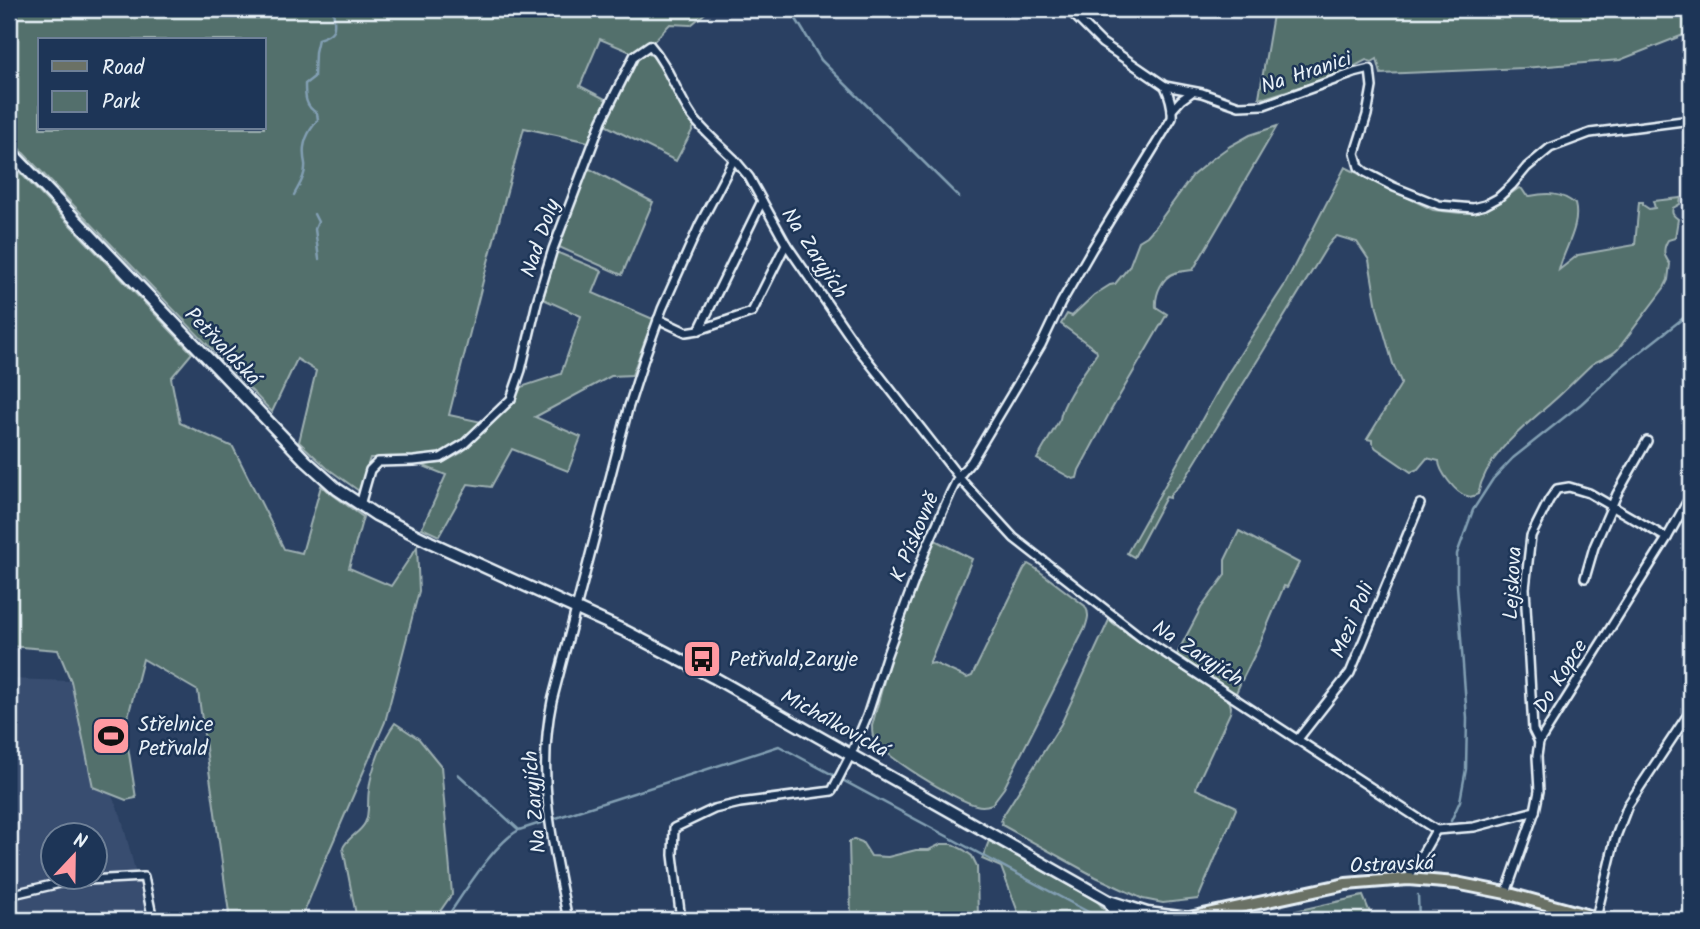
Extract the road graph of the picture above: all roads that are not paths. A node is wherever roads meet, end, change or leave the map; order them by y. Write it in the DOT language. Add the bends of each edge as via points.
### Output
graph roads {
  1 [pos="1068,9"];
  2 [pos="1165,86"];
  3 [pos="1192,92"];
  4 [pos="1172,110"];
  5 [pos="1691,120"];
  6 [pos="9,150"];
  7 [pos="734,159"];
  8 [pos="762,201"];
  9 [pos="786,244"];
  10 [pos="658,319"];
  11 [pos="699,330"];
  12 [pos="1647,441"];
  13 [pos="959,476"];
  14 [pos="1691,495"];
  15 [pos="1420,504"];
  16 [pos="360,505"];
  17 [pos="1612,506"];
  18 [pos="1667,538"];
  19 [pos="430,542"];
  20 [pos="1585,578"];
  21 [pos="575,609"];
  22 [pos="1691,709"];
  23 [pos="1298,739"];
  24 [pos="1539,742"];
  25 [pos="852,754"];
  26 [pos="1535,811"];
  27 [pos="1436,830"];
  28 [pos="1408,879"];
  29 [pos="1506,893"];
  30 [pos="9,895"];
  31 [pos="1109,901"];
  32 [pos="1127,908"];
  33 [pos="1185,919"];
  34 [pos="1600,919"];
  35 [pos="153,920"];
  36 [pos="568,920"];
  37 [pos="681,920"];
  38 [pos="1115,920"];
  39 [pos="1131,920"];
  1 -- 2 [label="street, Na Hranici" via="1102,43"];
  2 -- 3 [label="street, Na Hranici"];
  2 -- 4 [label="street"];
  3 -- 4 [label="street"];
  3 -- 5 [label="street, Na Hranici" via="1239,106 1264,106 1370,69 1372,87 1355,153 1359,167 1394,187 1456,208 1473,208 1498,198 1550,148 1590,133"];
  4 -- 13 [label="street, K Pískovně" via="1168,126 1061,303 1041,345"];
  6 -- 16 [label="street, Petřvaldská" via="306,461"];
  7 -- 8 [label="street, Na Zaryjích"];
  7 -- 10 [label="street, Na Zaryjích"];
  7 -- 16 [label="street, Nad Doly" via="692,116 660,56 650,46 634,56 602,120 553,248 511,399 464,444 441,458 378,462 370,470"];
  8 -- 9 [label="street, Na Zaryjích"];
  8 -- 11 [label="street"];
  9 -- 11 [label="street" via="752,312"];
  9 -- 13 [label="street, Na Zaryjích" via="858,348"];
  10 -- 11 [label="street" via="686,332"];
  10 -- 21 [label="street, Na Zaryjích" via="628,409"];
  12 -- 17 [label="street"];
  13 -- 23 [label="street, Na Zaryjích" via="1014,538 1153,645"];
  13 -- 25 [label="street, K Pískovně" via="926,549"];
  14 -- 18 [label="street, Do Kopce"];
  15 -- 23 [label="street, Mezi Poli" via="1349,673"];
  16 -- 19 [label="street, Petřvaldská"];
  17 -- 18 [label="street, Lejskova"];
  17 -- 20 [label="street"];
  17 -- 24 [label="street, Lejskova" via="1569,487 1558,489 1531,536 1525,588 1533,730"];
  18 -- 24 [label="street, Do Kopce"];
  19 -- 21 [label="street, Michálkovická"];
  21 -- 25 [label="street, Michálkovická" via="625,631"];
  21 -- 36 [label="street, Na Zaryjích" via="548,720 545,759 549,825"];
  22 -- 34 [label="street" via="1628,805 1615,839"];
  23 -- 27 [label="street, Na Zaryjích"];
  24 -- 26 [label="street, Do Kopce"];
  25 -- 31 [label="street, Michálkovická"];
  25 -- 37 [label="street, K Pískovně" via="832,791 714,808 674,828"];
  26 -- 27 [label="street" via="1474,827"];
  26 -- 29 [label="street, Do Kopce"];
  27 -- 28 [label="street"];
  28 -- 29 [label="main road, Ostravská"];
  28 -- 33 [label="main road, Ostravská" via="1346,884"];
  29 -- 34 [label="main road, Ostravská"];
  30 -- 35 [label="street" via="69,881 144,877"];
  31 -- 32 [label="street, Michálkovická"];
  31 -- 38 [label="street"];
  32 -- 33 [label="street, Michálkovická"];
  32 -- 39 [label="street"];
}
